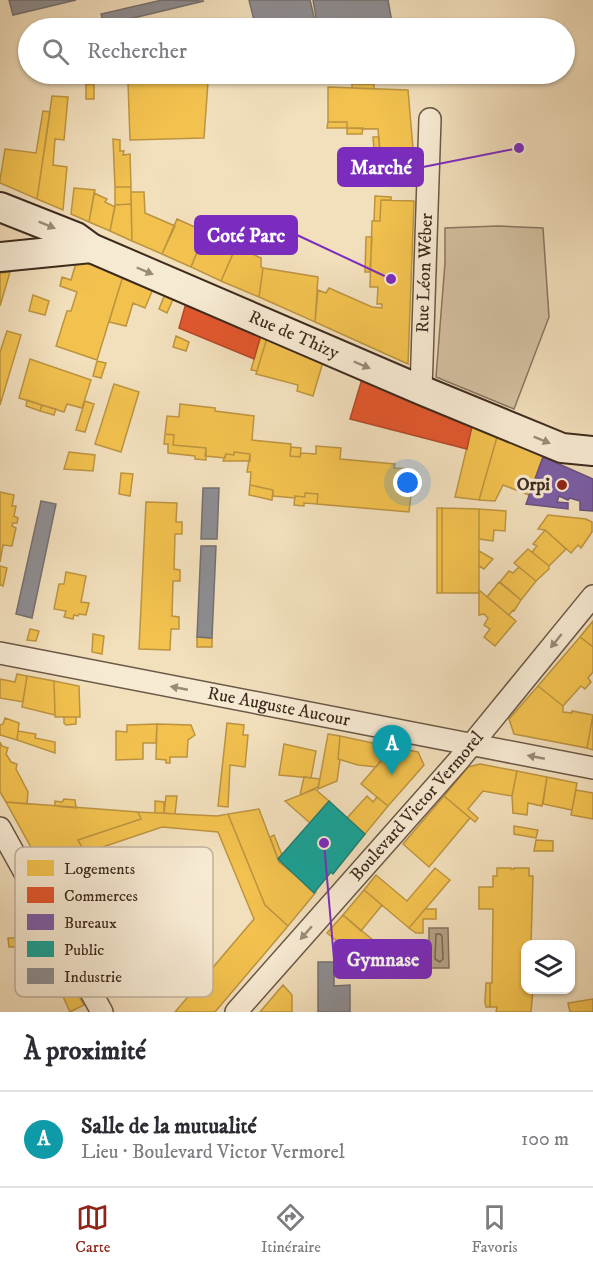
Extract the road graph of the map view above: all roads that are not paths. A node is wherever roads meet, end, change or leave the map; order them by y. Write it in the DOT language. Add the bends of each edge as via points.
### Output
graph roads {
  1 [pos="430,119"];
  2 [pos="0,207"];
  3 [pos="91,248"];
  4 [pos="0,257"];
  5 [pos="421,390"];
  6 [pos="593,451"];
  7 [pos="593,596"];
  8 [pos="0,653"];
  9 [pos="471,744"];
  10 [pos="593,768"];
  11 [pos="0,828"];
  12 [pos="15,855"];
  13 [pos="94,997"];
  14 [pos="102,1012"];
  15 [pos="236,1012"];
  1 -- 5 [label="street, Rue Léon Wéber"];
  2 -- 3 [label="main road, Rue de Thizy, one-way" via="76,237"];
  3 -- 4 [label="main road"];
  3 -- 5 [label="main road, Rue de Thizy, one-way"];
  5 -- 6 [label="main road, Rue de Thizy, one-way" via="562,448"];
  7 -- 9 [label="street, Boulevard Victor Vermorel, one-way"];
  9 -- 8 [label="street, Rue Auguste Aucour, one-way"];
  10 -- 9 [label="street, Rue Auguste Aucour, one-way"];
  9 -- 15 [label="street, Boulevard Victor Vermorel, one-way"];
  11 -- 12 [label="street"];
  13 -- 14 [label="street"];
}
